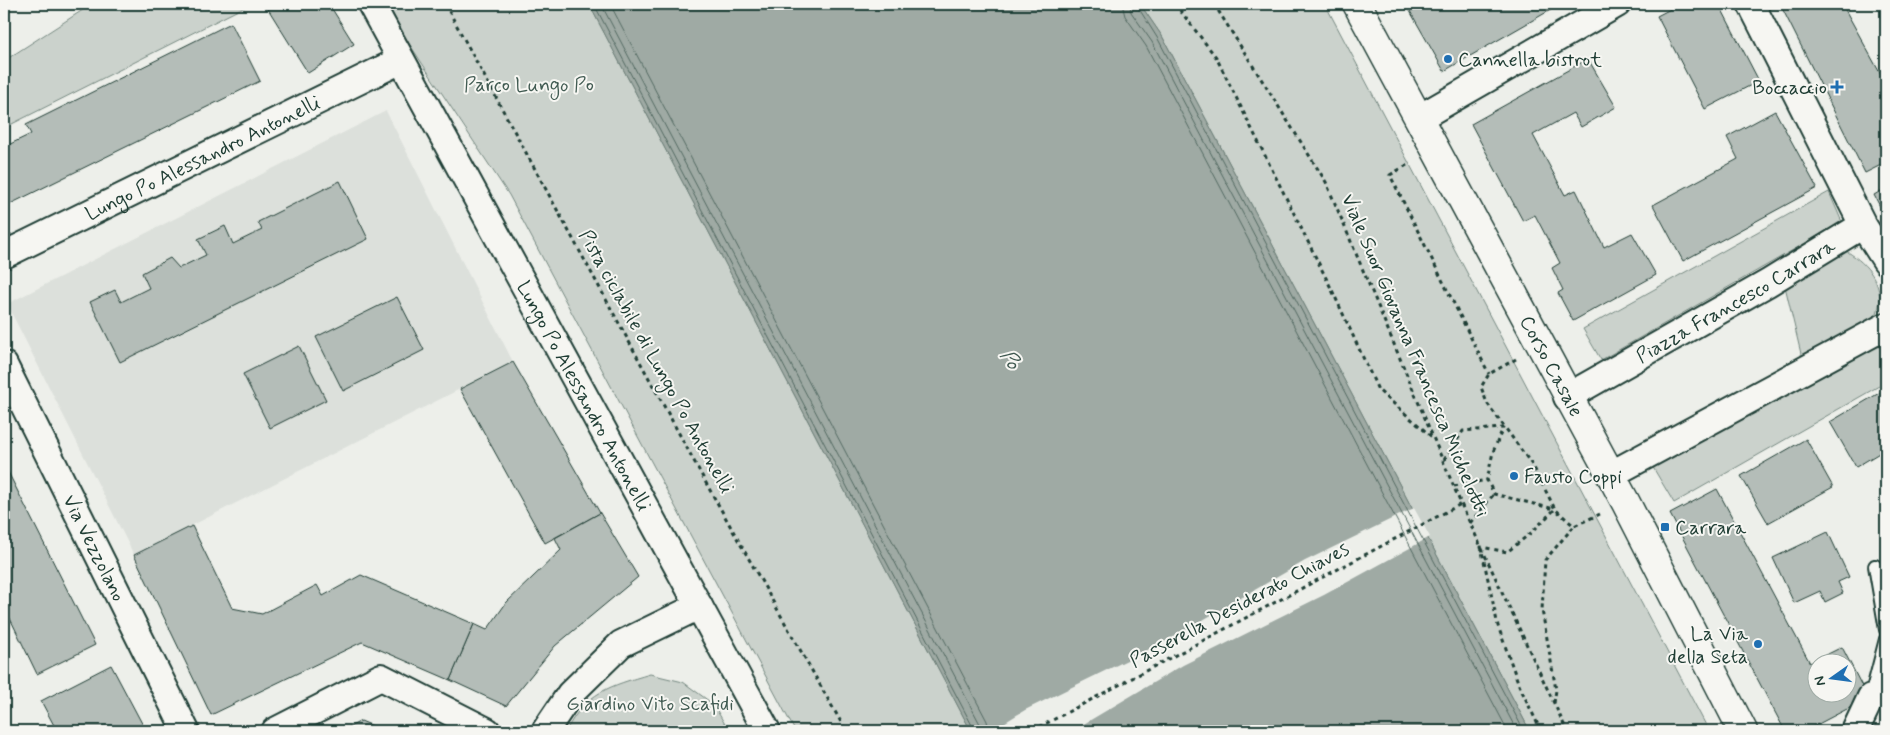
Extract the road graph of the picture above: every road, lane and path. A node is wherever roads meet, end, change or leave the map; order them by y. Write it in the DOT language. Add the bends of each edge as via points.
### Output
graph roads {
  1 [pos="371,4"];
  2 [pos="445,4"];
  3 [pos="1175,4"];
  4 [pos="1214,4"];
  5 [pos="1357,4"];
  6 [pos="1617,4"];
  7 [pos="1751,4"];
  8 [pos="401,60"];
  9 [pos="1419,118"];
  10 [pos="1407,165"];
  11 [pos="1863,225"];
  12 [pos="4,255"];
  13 [pos="1886,259"];
  14 [pos="1886,326"];
  15 [pos="1544,351"];
  16 [pos="4,365"];
  17 [pos="1489,374"];
  18 [pos="1567,397"];
  19 [pos="1503,428"];
  20 [pos="1434,438"];
  21 [pos="1444,461"];
  22 [pos="1610,475"];
  23 [pos="1487,480"];
  24 [pos="1454,486"];
  25 [pos="1494,494"];
  26 [pos="1626,503"];
  27 [pos="1461,504"];
  28 [pos="1555,509"];
  29 [pos="1470,523"];
  30 [pos="1574,526"];
  31 [pos="1481,547"];
  32 [pos="1875,566"];
  33 [pos="699,606"];
  34 [pos="1886,630"];
  35 [pos="1886,639"];
  36 [pos="1871,697"];
  37 [pos="1554,703"];
  38 [pos="186,731"];
  39 [pos="275,731"];
  40 [pos="487,731"];
  41 [pos="544,731"];
  42 [pos="768,731"];
  43 [pos="846,731"];
  44 [pos="1032,731"];
  45 [pos="1541,731"];
  46 [pos="1567,731"];
  47 [pos="1743,731"];
  48 [pos="1855,731"];
  1 -- 8 [label="street, Lungo Po Alessandro Antonelli"];
  2 -- 43 [label="path, Pista ciclabile di Lungo Po Antonelli" via="706,483"];
  3 -- 20 [label="path" via="1216,57 1378,390"];
  4 -- 20 [label="path, Viale Suor Giovanna Francesca Michelotti" via="1326,182"];
  5 -- 9 [label="main road, Corso Casale"];
  6 -- 9 [label="street"];
  7 -- 11 [label="street"];
  8 -- 12 [label="street, Lungo Po Alessandro Antonelli"];
  8 -- 33 [label="street, Lungo Po Alessandro Antonelli"];
  9 -- 15 [label="main road, Corso Casale"];
  10 -- 17 [label="path" via="1390,175"];
  11 -- 13 [label="street"];
  11 -- 18 [label="street, Piazza Francesco Carrara"];
  14 -- 22 [label="street"];
  15 -- 17 [label="path" via="1509,362"];
  15 -- 18 [label="main road, Corso Casale"];
  16 -- 38 [label="street, Via Vezzolano"];
  17 -- 19 [label="path" via="1481,387"];
  18 -- 22 [label="main road, Corso Casale"];
  19 -- 21 [label="path" via="1463,431"];
  19 -- 23 [label="path"];
  19 -- 28 [label="path" via="1533,466"];
  20 -- 21 [label="path, Viale Suor Giovanna Francesca Michelotti"];
  21 -- 24 [label="path, Viale Suor Giovanna Francesca Michelotti"];
  22 -- 26 [label="main road, Corso Casale"];
  23 -- 24 [label="path"];
  23 -- 25 [label="path"];
  24 -- 27 [label="path, Viale Suor Giovanna Francesca Michelotti"];
  25 -- 28 [label="path"];
  25 -- 29 [label="path"];
  26 -- 30 [label="path"];
  26 -- 47 [label="main road, Corso Casale"];
  27 -- 29 [label="path, Viale Suor Giovanna Francesca Michelotti"];
  27 -- 44 [label="path, Passerella Desiderato Chiaves"];
  28 -- 30 [label="path"];
  28 -- 31 [label="path" via="1507,552"];
  29 -- 31 [label="path, Viale Suor Giovanna Francesca Michelotti"];
  30 -- 37 [label="path" via="1545,560 1542,610 1556,690"];
  31 -- 37 [label="path, Viale Suor Giovanna Francesca Michelotti"];
  31 -- 45 [label="path" via="1498,626 1519,685"];
  32 -- 34 [label="lane"];
  33 -- 41 [label="street" via="622,644 570,694"];
  33 -- 42 [label="street, Lungo Po Alessandro Antonelli"];
  35 -- 36 [label="lane"];
  36 -- 48 [label="street"];
  37 -- 46 [label="path, Viale Suor Giovanna Francesca Michelotti"];
  39 -- 40 [label="street" via="381,677"];
}
